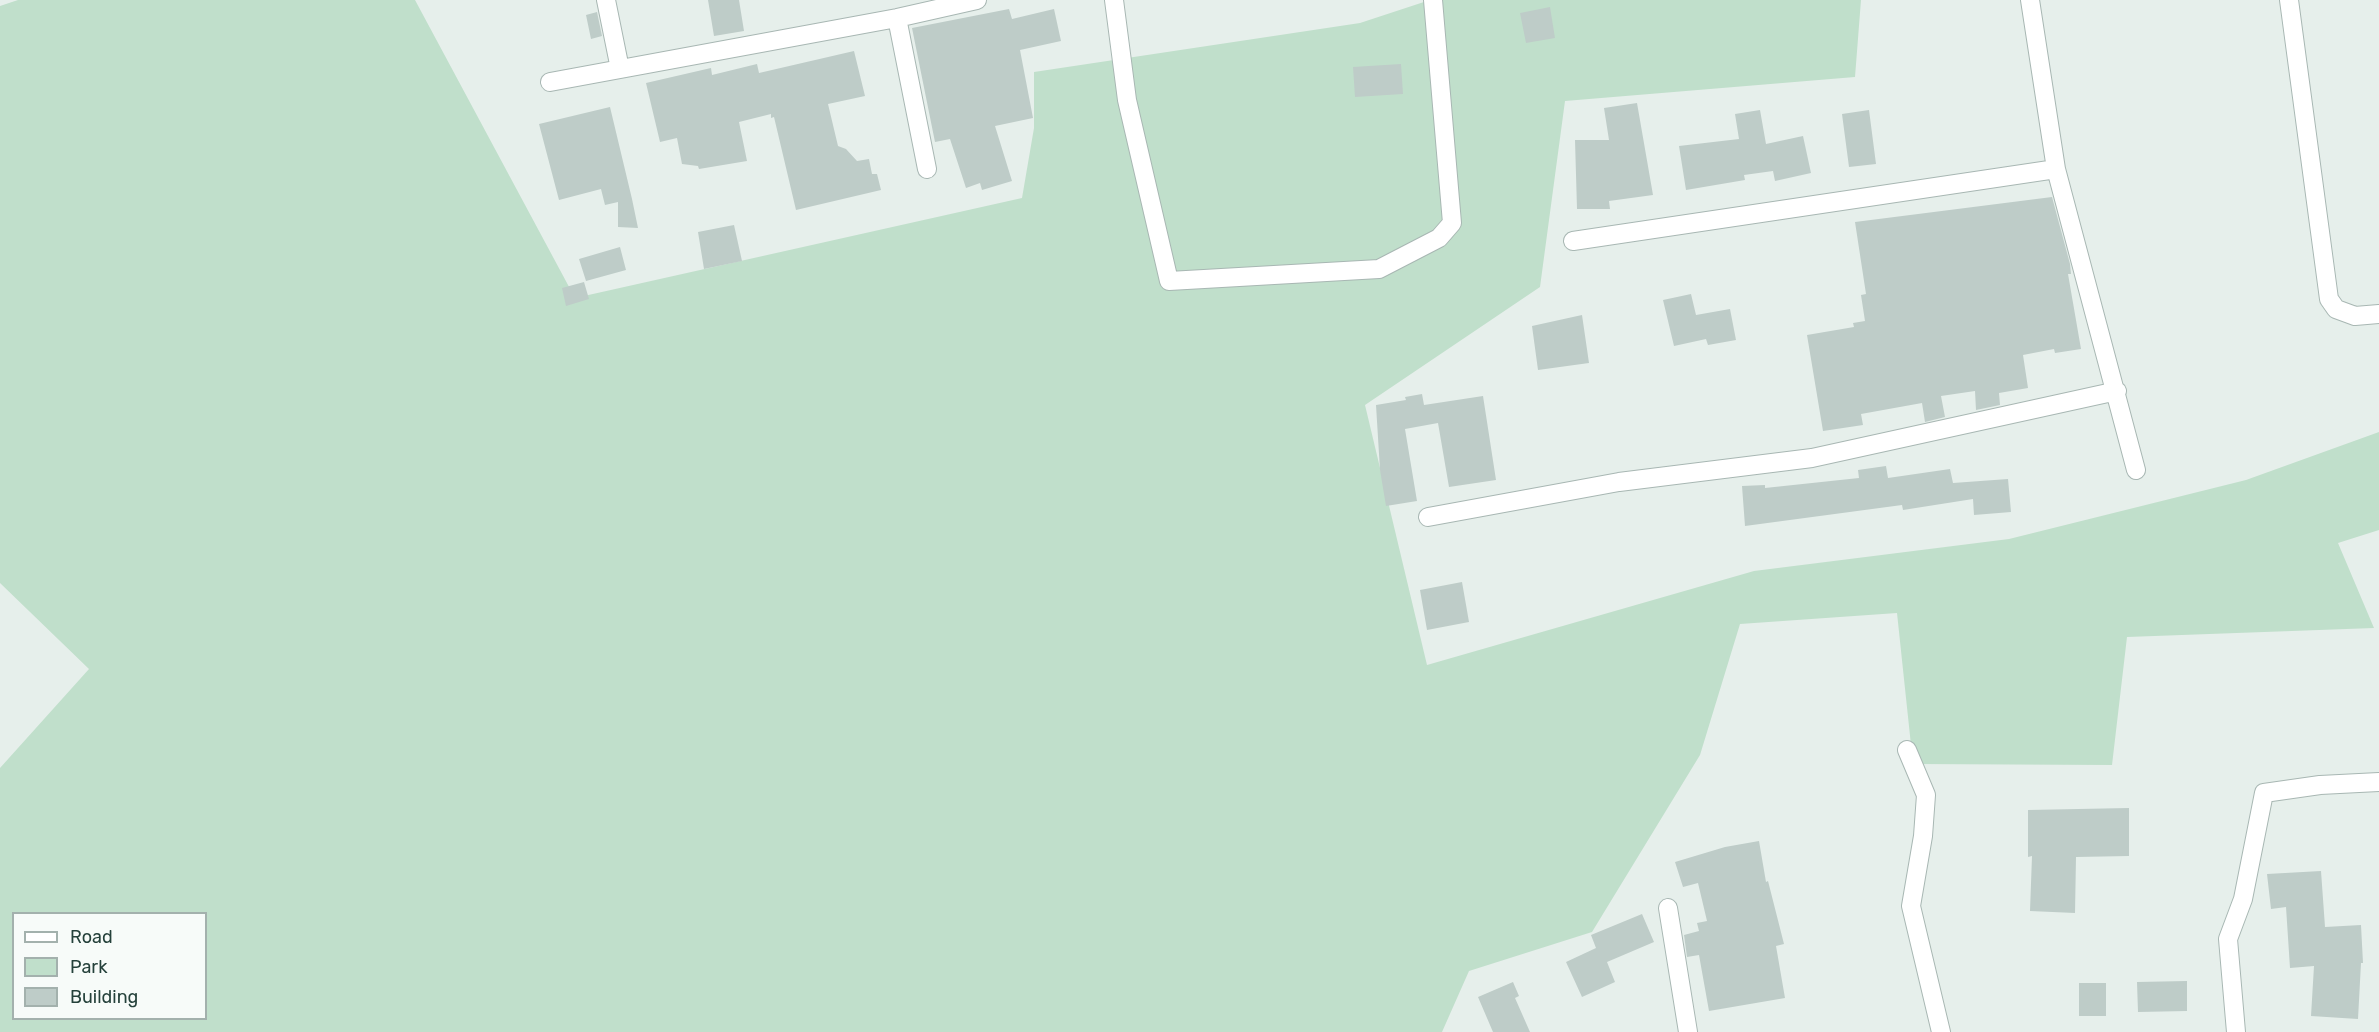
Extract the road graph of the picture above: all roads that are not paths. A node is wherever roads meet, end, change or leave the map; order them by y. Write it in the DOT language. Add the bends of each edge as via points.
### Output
graph roads {
  1 [pos="606,0"];
  2 [pos="978,0"];
  3 [pos="1114,0"];
  4 [pos="1433,0"];
  5 [pos="2030,0"];
  6 [pos="2289,0"];
  7 [pos="897,18"];
  8 [pos="620,69"];
  9 [pos="550,82"];
  10 [pos="927,169"];
  11 [pos="2056,169"];
  12 [pos="1574,241"];
  13 [pos="2379,314"];
  14 [pos="2117,391"];
  15 [pos="2136,470"];
  16 [pos="1428,517"];
  17 [pos="1907,750"];
  18 [pos="2379,782"];
  19 [pos="1668,908"];
  20 [pos="1688,1032"];
  21 [pos="1941,1032"];
  22 [pos="2236,1032"];
  1 -- 8 [label="street"];
  2 -- 7 [label="street"];
  3 -- 4 [label="street" via="1127,100 1169,281 1379,268 1439,238 1452,223"];
  5 -- 11 [label="street"];
  6 -- 13 [label="street" via="2330,299 2336,309 2355,315"];
  7 -- 8 [label="street"];
  7 -- 10 [label="street"];
  8 -- 9 [label="street"];
  11 -- 12 [label="street"];
  11 -- 14 [label="street"];
  14 -- 15 [label="street"];
  14 -- 16 [label="street" via="1812,458 1619,482"];
  17 -- 21 [label="street" via="1926,795 1911,906"];
  18 -- 22 [label="street" via="2264,793 2244,899 2228,939"];
  19 -- 20 [label="street"];
}
